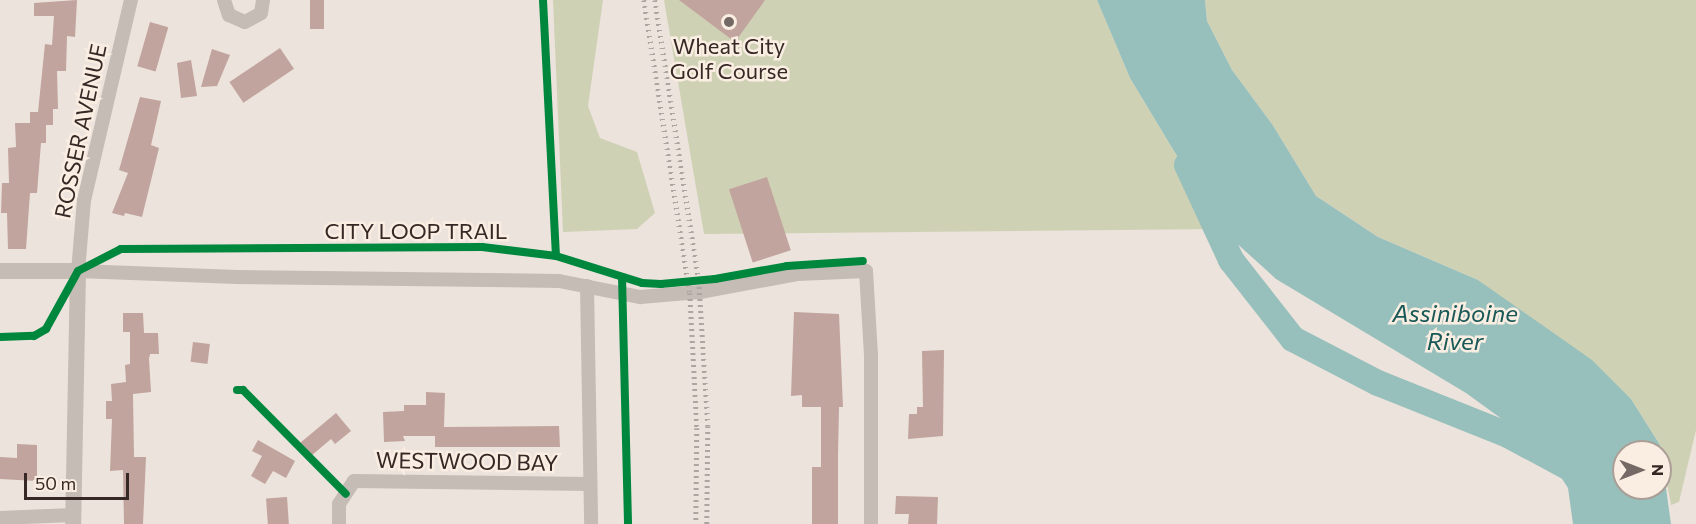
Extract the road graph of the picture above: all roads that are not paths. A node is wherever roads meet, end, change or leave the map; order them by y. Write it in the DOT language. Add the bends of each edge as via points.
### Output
graph roads {
  1 [pos="131,0"];
  2 [pos="224,0"];
  3 [pos="263,0"];
  4 [pos="0,271"];
  5 [pos="78,271"];
  6 [pos="587,286"];
  7 [pos="590,484"];
  8 [pos="0,518"];
  9 [pos="73,520"];
  10 [pos="339,524"];
  11 [pos="591,524"];
  12 [pos="871,524"];
  1 -- 5 [label="street, ROSSER AVENUE" via="84,200"];
  2 -- 3 [label="street" via="229,15 245,22 261,13"];
  4 -- 5 [label="street"];
  5 -- 6 [label="street" via="559,281"];
  5 -- 9 [label="street, ROSSER AVENUE"];
  6 -- 7 [label="street"];
  6 -- 12 [label="street" via="623,296 695,292 798,274 866,271 871,355"];
  7 -- 10 [label="street, WESTWOOD BAY" via="354,481 339,504"];
  7 -- 11 [label="street"];
  8 -- 9 [label="street"];
}
